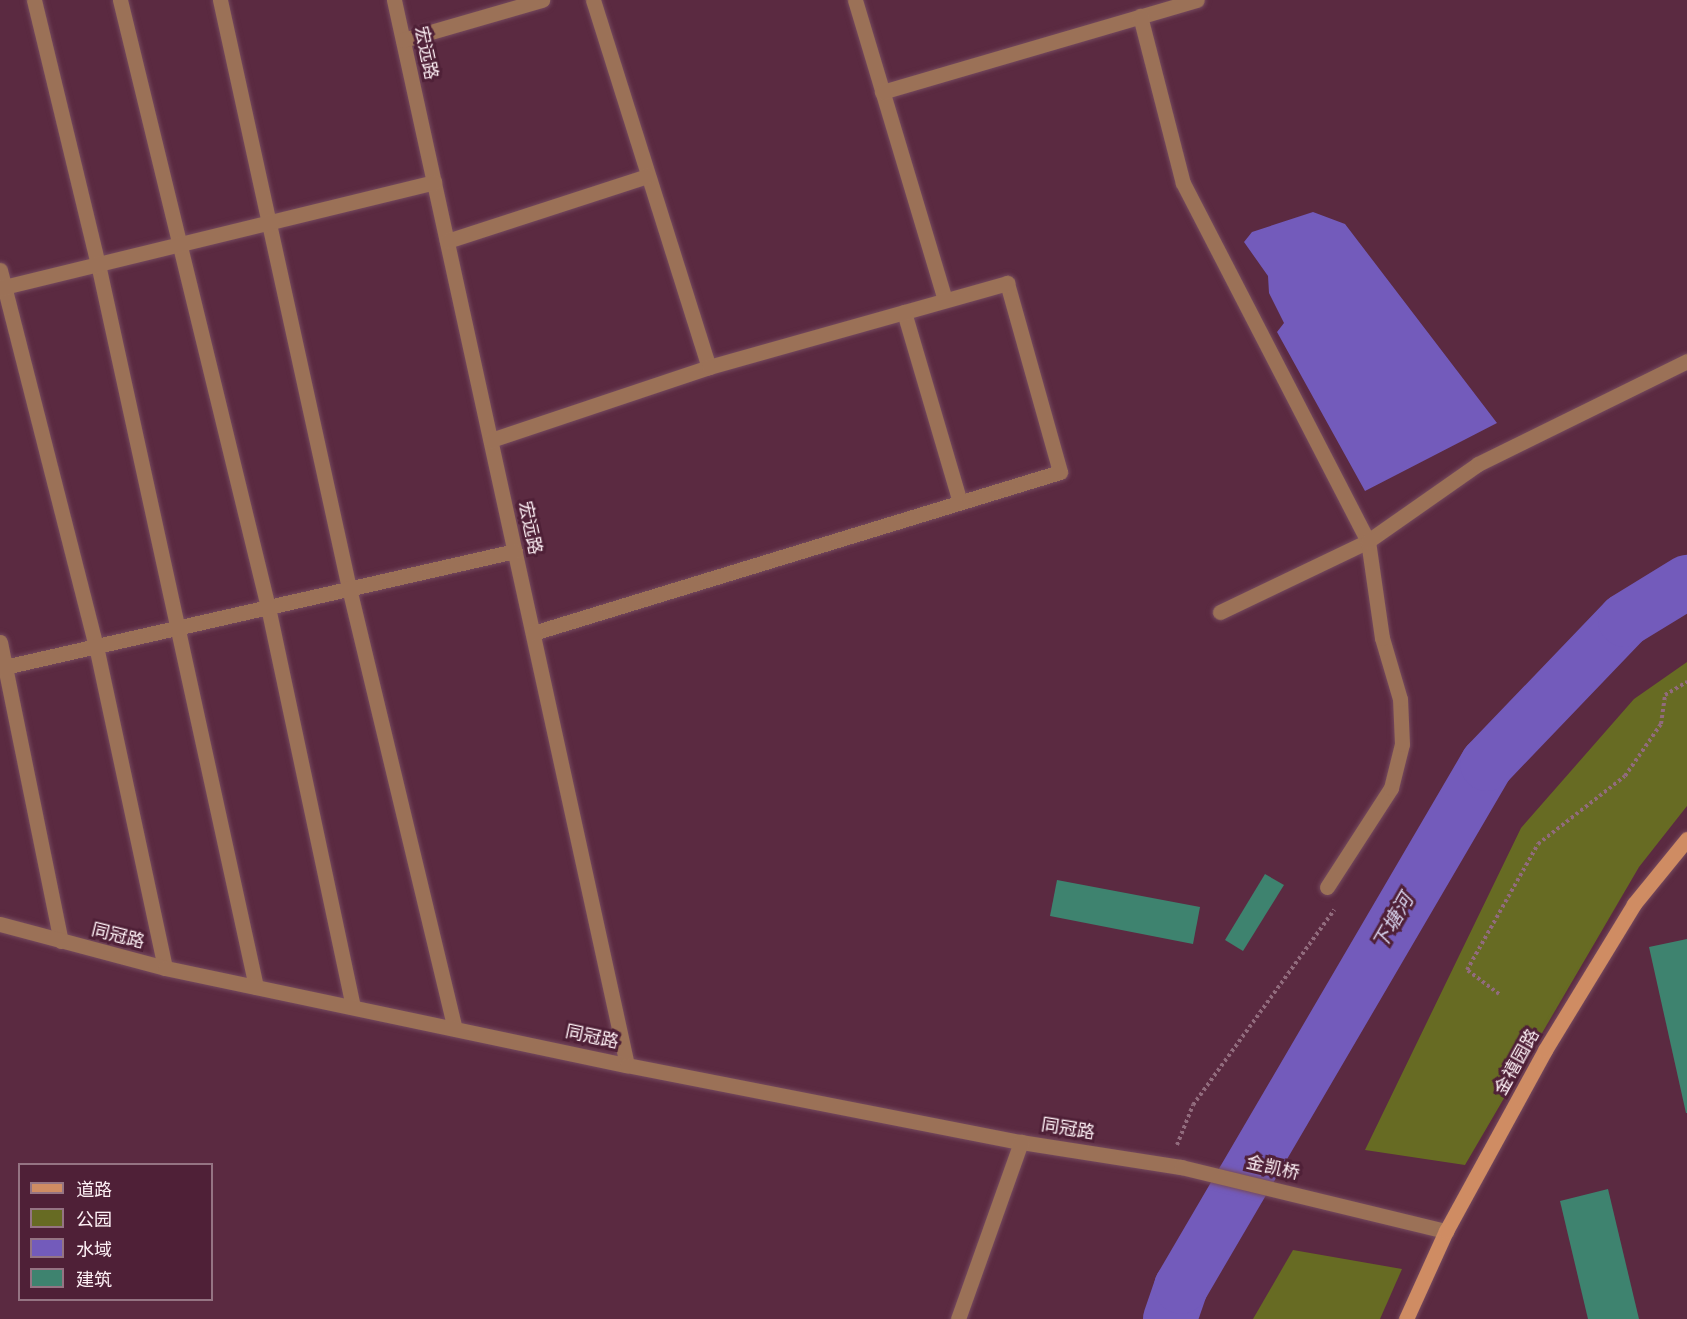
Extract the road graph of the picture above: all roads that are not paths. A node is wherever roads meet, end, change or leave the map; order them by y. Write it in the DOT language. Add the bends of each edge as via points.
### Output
graph roads {
  1 [pos="34,0"];
  2 [pos="120,0"];
  3 [pos="220,0"];
  4 [pos="394,0"];
  5 [pos="542,0"];
  6 [pos="593,0"];
  7 [pos="855,0"];
  8 [pos="1197,0"];
  9 [pos="1140,16"];
  10 [pos="404,40"];
  11 [pos="882,92"];
  12 [pos="647,176"];
  13 [pos="434,182"];
  14 [pos="273,222"];
  15 [pos="447,241"];
  16 [pos="181,244"];
  17 [pos="98,264"];
  18 [pos="0,270"];
  19 [pos="2,287"];
  20 [pos="945,300"];
  21 [pos="904,312"];
  22 [pos="1687,361"];
  23 [pos="709,367"];
  24 [pos="491,440"];
  25 [pos="960,502"];
  26 [pos="1368,541"];
  27 [pos="515,550"];
  28 [pos="349,588"];
  29 [pos="268,607"];
  30 [pos="1220,612"];
  31 [pos="174,628"];
  32 [pos="533,633"];
  33 [pos="0,642"];
  34 [pos="96,646"];
  35 [pos="3,667"];
  36 [pos="1687,839"];
  37 [pos="1327,887"];
  38 [pos="0,924"];
  39 [pos="61,941"];
  40 [pos="165,968"];
  41 [pos="256,987"];
  42 [pos="353,1007"];
  43 [pos="455,1028"];
  44 [pos="627,1065"];
  45 [pos="1021,1142"];
  46 [pos="1174,1166"];
  47 [pos="1446,1231"];
  48 [pos="958,1319"];
  49 [pos="1406,1319"];
  1 -- 17 [label="street"];
  2 -- 16 [label="street"];
  3 -- 14 [label="street"];
  4 -- 10 [label="street, 宏远路"];
  5 -- 10 [label="street"];
  6 -- 12 [label="street"];
  7 -- 11 [label="street"];
  8 -- 9 [label="street"];
  9 -- 11 [label="street"];
  9 -- 26 [label="street" via="1183,183"];
  10 -- 13 [label="street, 宏远路"];
  11 -- 20 [label="street"];
  12 -- 15 [label="street"];
  12 -- 23 [label="street"];
  13 -- 14 [label="street"];
  13 -- 15 [label="street, 宏远路"];
  14 -- 16 [label="street"];
  14 -- 28 [label="street"];
  15 -- 24 [label="street, 宏远路"];
  16 -- 17 [label="street"];
  16 -- 29 [label="street"];
  17 -- 19 [label="street"];
  17 -- 31 [label="street"];
  18 -- 19 [label="street"];
  19 -- 34 [label="street"];
  20 -- 21 [label="street"];
  20 -- 25 [label="street" via="1007,283 1060,472"];
  21 -- 23 [label="street"];
  21 -- 25 [label="street"];
  22 -- 26 [label="street" via="1478,464"];
  23 -- 24 [label="street"];
  24 -- 27 [label="street, 宏远路"];
  25 -- 32 [label="street"];
  26 -- 30 [label="street"];
  26 -- 37 [label="street" via="1382,638 1400,699 1402,744 1391,788"];
  27 -- 28 [label="street"];
  27 -- 32 [label="street, 宏远路"];
  28 -- 29 [label="street"];
  28 -- 43 [label="street"];
  29 -- 31 [label="street"];
  29 -- 42 [label="street"];
  31 -- 34 [label="street"];
  31 -- 41 [label="street"];
  32 -- 44 [label="street, 宏远路"];
  33 -- 35 [label="street"];
  34 -- 35 [label="street"];
  34 -- 40 [label="street"];
  35 -- 39 [label="street"];
  36 -- 47 [label="street, 金禧园路" via="1634,904 1545,1050"];
  38 -- 39 [label="street, 同冠路"];
  39 -- 40 [label="street, 同冠路"];
  40 -- 41 [label="street, 同冠路"];
  41 -- 42 [label="street, 同冠路"];
  42 -- 43 [label="street, 同冠路"];
  43 -- 44 [label="street, 同冠路"];
  44 -- 45 [label="street, 同冠路"];
  45 -- 46 [label="street, 同冠路"];
  45 -- 48 [label="street"];
  46 -- 47 [label="street, 金凯桥"];
  47 -- 49 [label="street, 金禧园路"];
}
